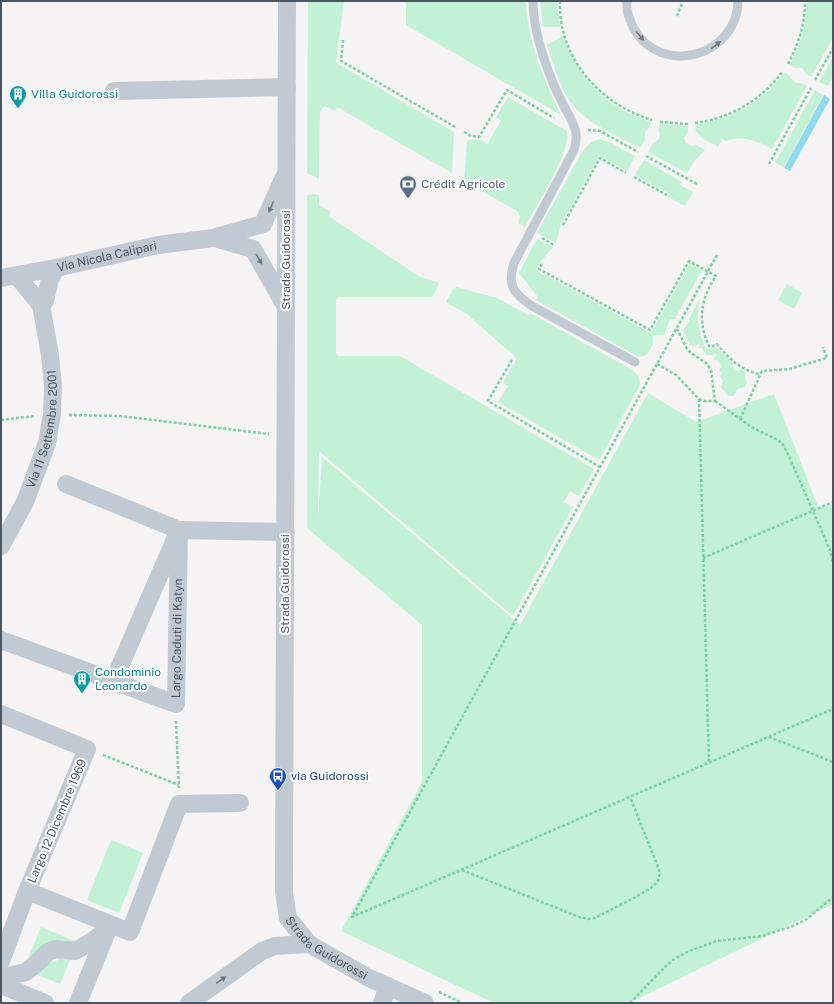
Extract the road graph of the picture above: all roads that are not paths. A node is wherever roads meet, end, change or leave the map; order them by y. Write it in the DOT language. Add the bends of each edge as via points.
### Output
graph roads {
  1 [pos="287,1"];
  2 [pos="533,1"];
  3 [pos="627,1"];
  4 [pos="738,1"];
  5 [pos="287,87"];
  6 [pos="114,91"];
  7 [pos="287,171"];
  8 [pos="213,238"];
  9 [pos="56,268"];
  10 [pos="9,277"];
  11 [pos="42,305"];
  12 [pos="286,308"];
  13 [pos="635,362"];
  14 [pos="66,484"];
  15 [pos="179,530"];
  16 [pos="286,532"];
  17 [pos="1,546"];
  18 [pos="1,640"];
  19 [pos="114,680"];
  20 [pos="1,714"];
  21 [pos="240,804"];
  22 [pos="27,891"];
  23 [pos="108,927"];
  24 [pos="309,944"];
  25 [pos="1,961"];
  26 [pos="1,979"];
  27 [pos="1,985"];
  28 [pos="388,986"];
  29 [pos="429,996"];
  30 [pos="45,1003"];
  31 [pos="78,1003"];
  32 [pos="189,1003"];
  33 [pos="382,1003"];
  1 -- 5 [label="street, Strada Guidorossi"];
  2 -- 13 [label="lane" via="542,54 554,87 573,123 577,138 574,150 514,263 511,284 518,296 532,306"];
  3 -- 4 [label="lane, one-way" via="631,22 640,37 662,53 680,56 707,51 722,40 733,25"];
  5 -- 6 [label="street"];
  5 -- 7 [label="street, Strada Guidorossi"];
  7 -- 8 [label="street, Via Nicola Calipari, one-way" via="263,224"];
  7 -- 12 [label="street, Strada Guidorossi"];
  8 -- 9 [label="street, Via Nicola Calipari" via="158,245"];
  8 -- 12 [label="street, Via Nicola Calipari, one-way" via="253,249"];
  9 -- 10 [label="street, Via Nicola Calipari"];
  9 -- 11 [label="street, Via 11 Settembre 2001"];
  10 -- 11 [label="street"];
  11 -- 17 [label="street, Via 11 Settembre 2001" via="53,387 52,414 47,443 30,488"];
  12 -- 16 [label="street, Strada Guidorossi"];
  14 -- 15 [label="street"];
  15 -- 16 [label="street"];
  15 -- 19 [label="street, Largo Caduti di Katyn"];
  15 -- 19 [label="street, Largo Caduti di Katyn" via="176,704"];
  16 -- 24 [label="street, Strada Guidorossi" via="284,892 288,918"];
  18 -- 19 [label="street, Largo Caduti di Katyn"];
  20 -- 22 [label="street, Largo 12 Dicembre 1969" via="87,749"];
  21 -- 23 [label="street, Largo 12 Dicembre 1969" via="179,804 130,932"];
  22 -- 23 [label="street, Largo 12 Dicembre 1969"];
  22 -- 25 [label="street, Largo 12 Dicembre 1969"];
  23 -- 26 [label="street" via="91,942 75,950 56,949 48,952 26,972"];
  23 -- 31 [label="street"];
  24 -- 28 [label="street, Strada Guidorossi"];
  32 -- 24 [label="street, one-way" via="262,951 274,946"];
  27 -- 30 [label="street"];
  28 -- 29 [label="street, Strada Guidorossi"];
  28 -- 33 [label="street"];
}
